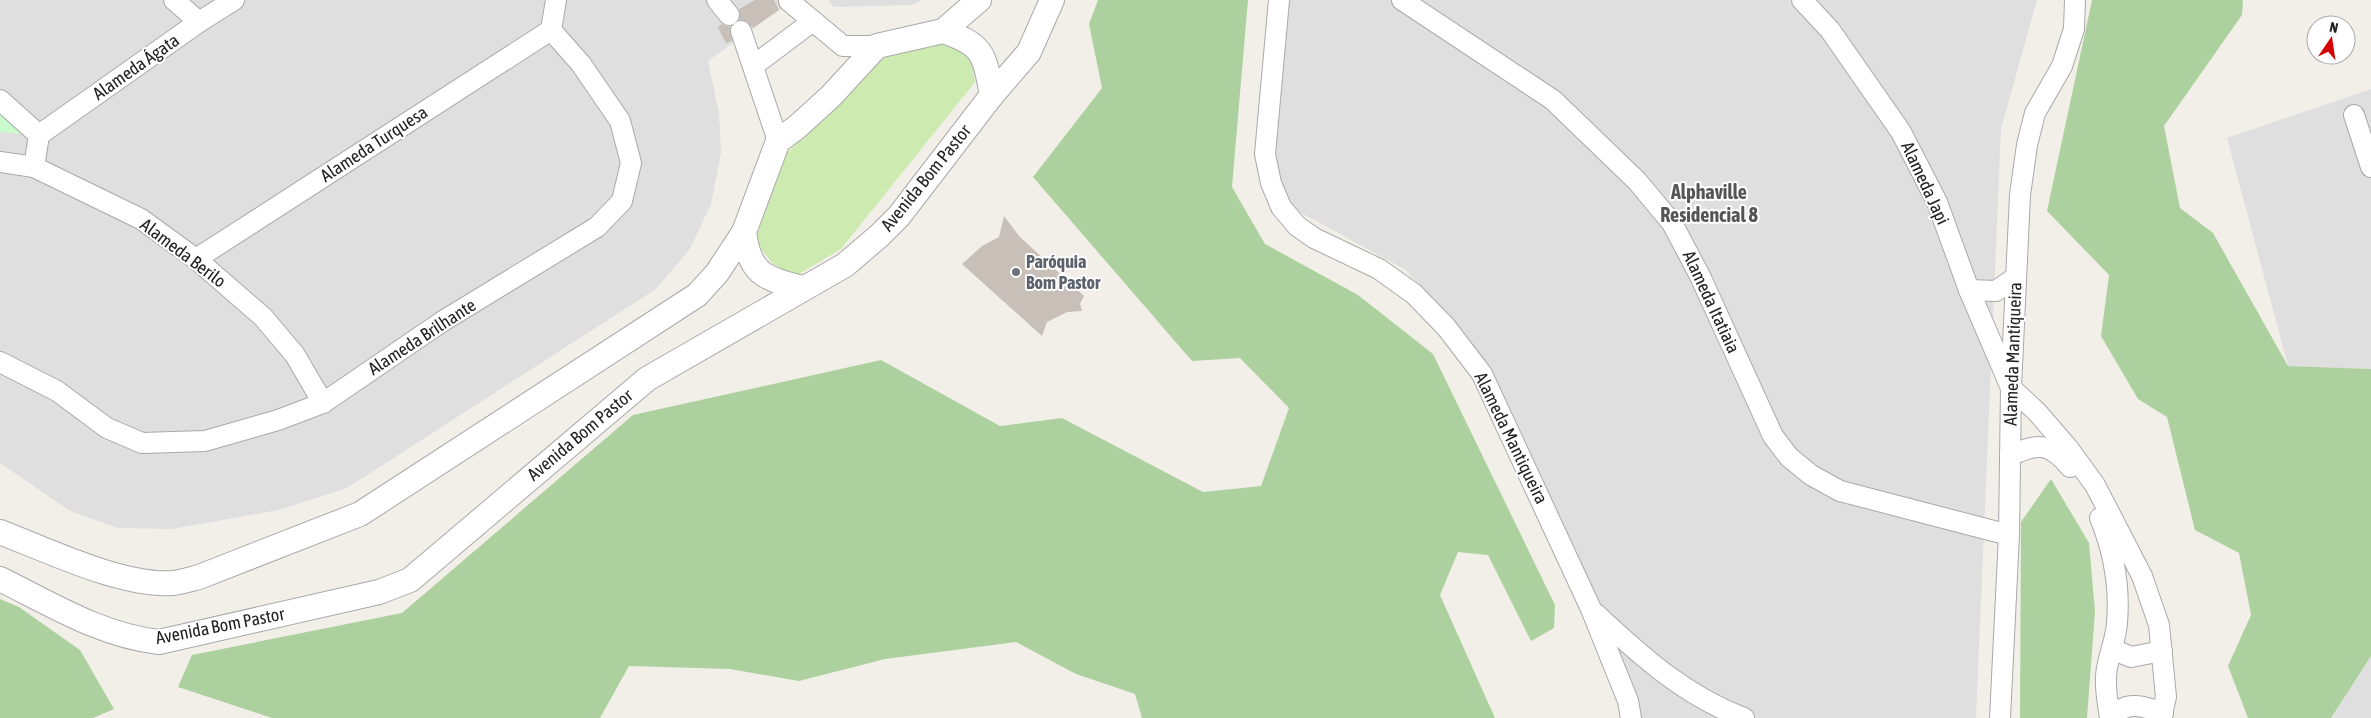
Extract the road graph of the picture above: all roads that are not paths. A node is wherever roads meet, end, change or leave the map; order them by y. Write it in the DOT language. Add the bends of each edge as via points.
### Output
graph roads {
  1 [pos="174,0"];
  2 [pos="234,0"];
  3 [pos="556,0"];
  4 [pos="979,0"];
  5 [pos="1052,0"];
  6 [pos="1279,0"];
  7 [pos="1402,0"];
  8 [pos="1802,0"];
  9 [pos="2075,0"];
  10 [pos="789,1"];
  11 [pos="813,21"];
  12 [pos="199,22"];
  13 [pos="551,30"];
  14 [pos="741,31"];
  15 [pos="943,31"];
  16 [pos="877,46"];
  17 [pos="753,66"];
  18 [pos="992,95"];
  19 [pos="0,100"];
  20 [pos="2354,115"];
  21 [pos="39,135"];
  22 [pos="778,141"];
  23 [pos="0,162"];
  24 [pos="34,167"];
  25 [pos="2371,167"];
  26 [pos="744,232"];
  27 [pos="196,259"];
  28 [pos="2016,277"];
  29 [pos="802,288"];
  30 [pos="1969,290"];
  31 [pos="0,362"];
  32 [pos="2011,388"];
  33 [pos="323,402"];
  34 [pos="2010,456"];
  35 [pos="0,532"];
  36 [pos="2009,535"];
  37 [pos="0,579"];
  38 [pos="1591,609"];
  39 [pos="2112,649"];
  40 [pos="2162,651"];
  41 [pos="2162,716"];
  42 [pos="1631,718"];
  43 [pos="1744,718"];
  44 [pos="2000,718"];
  45 [pos="2112,718"];
  1 -- 12 [label="street"];
  2 -- 12 [label="street, Alameda Ágata"];
  3 -- 13 [label="street"];
  4 -- 15 [label="street"];
  5 -- 18 [label="street, Avenida Bom Pastor" via="1029,52"];
  6 -- 38 [label="street, Alameda Mantiqueira" via="1265,154 1270,183 1281,207 1297,226 1314,238 1379,269 1414,294 1482,374"];
  7 -- 36 [label="street, Alameda Itatiaia" via="1553,100 1637,181 1672,223 1700,276 1773,436 1789,457 1811,475 1840,491"];
  8 -- 30 [label="street, Alameda Japi" via="1830,30 1901,132 1937,202"];
  9 -- 28 [label="street, Alameda Mantiqueira" via="2074,29 2062,66 2035,113 2027,145 2020,195"];
  10 -- 11 [label="street"];
  11 -- 16 [label="street" via="843,46"];
  11 -- 17 [label="street"];
  12 -- 21 [label="street, Alameda Ágata"];
  13 -- 27 [label="street, Alameda Turquesa"];
  13 -- 33 [label="street, Alameda Brilhante" via="581,64 620,121 632,164 622,201 597,227 444,321"];
  14 -- 17 [label="street"];
  15 -- 16 [label="street"];
  15 -- 18 [label="street" via="964,38 976,47 986,62"];
  16 -- 22 [label="street" via="831,96"];
  17 -- 22 [label="street"];
  18 -- 29 [label="street, Avenida Bom Pastor" via="886,229 845,264"];
  19 -- 21 [label="street"];
  20 -- 25 [label="street"];
  21 -- 24 [label="street"];
  22 -- 26 [label="street"];
  23 -- 24 [label="street, Alameda Berilo"];
  24 -- 27 [label="street, Alameda Berilo" via="141,219"];
  26 -- 29 [label="street" via="746,252 755,268 774,282"];
  26 -- 35 [label="street" via="717,273 697,295 360,514 199,577 173,583 120,577"];
  27 -- 33 [label="street, Alameda Berilo" via="263,316 295,355"];
  28 -- 30 [label="street" via="1996,291"];
  28 -- 32 [label="street, Alameda Mantiqueira"];
  29 -- 37 [label="street, Avenida Bom Pastor" via="647,379 410,580 379,592 159,642 133,639 104,630"];
  30 -- 32 [label="street, Alameda Japi"];
  31 -- 33 [label="street, Alameda Brilhante" via="57,391 107,428 142,443 205,441 278,420"];
  32 -- 34 [label="street, Alameda Mantiqueira"];
  32 -- 40 [label="street" via="2037,412 2095,485 2142,576 2159,625"];
  34 -- 36 [label="street, Alameda Mantiqueira"];
  34 -- 39 [label="street" via="2029,447 2045,446 2060,455 2084,486 2114,554 2117,624"];
  36 -- 44 [label="street, Alameda Mantiqueira"];
  38 -- 42 [label="street, Alameda Mantiqueira" via="1628,700"];
  38 -- 43 [label="street" via="1650,664 1698,696"];
  39 -- 40 [label="street" via="2131,657"];
  39 -- 45 [label="street" via="2106,674 2106,693"];
  40 -- 41 [label="street" via="2166,697"];
  41 -- 45 [label="street" via="2147,707 2125,706"];
}
